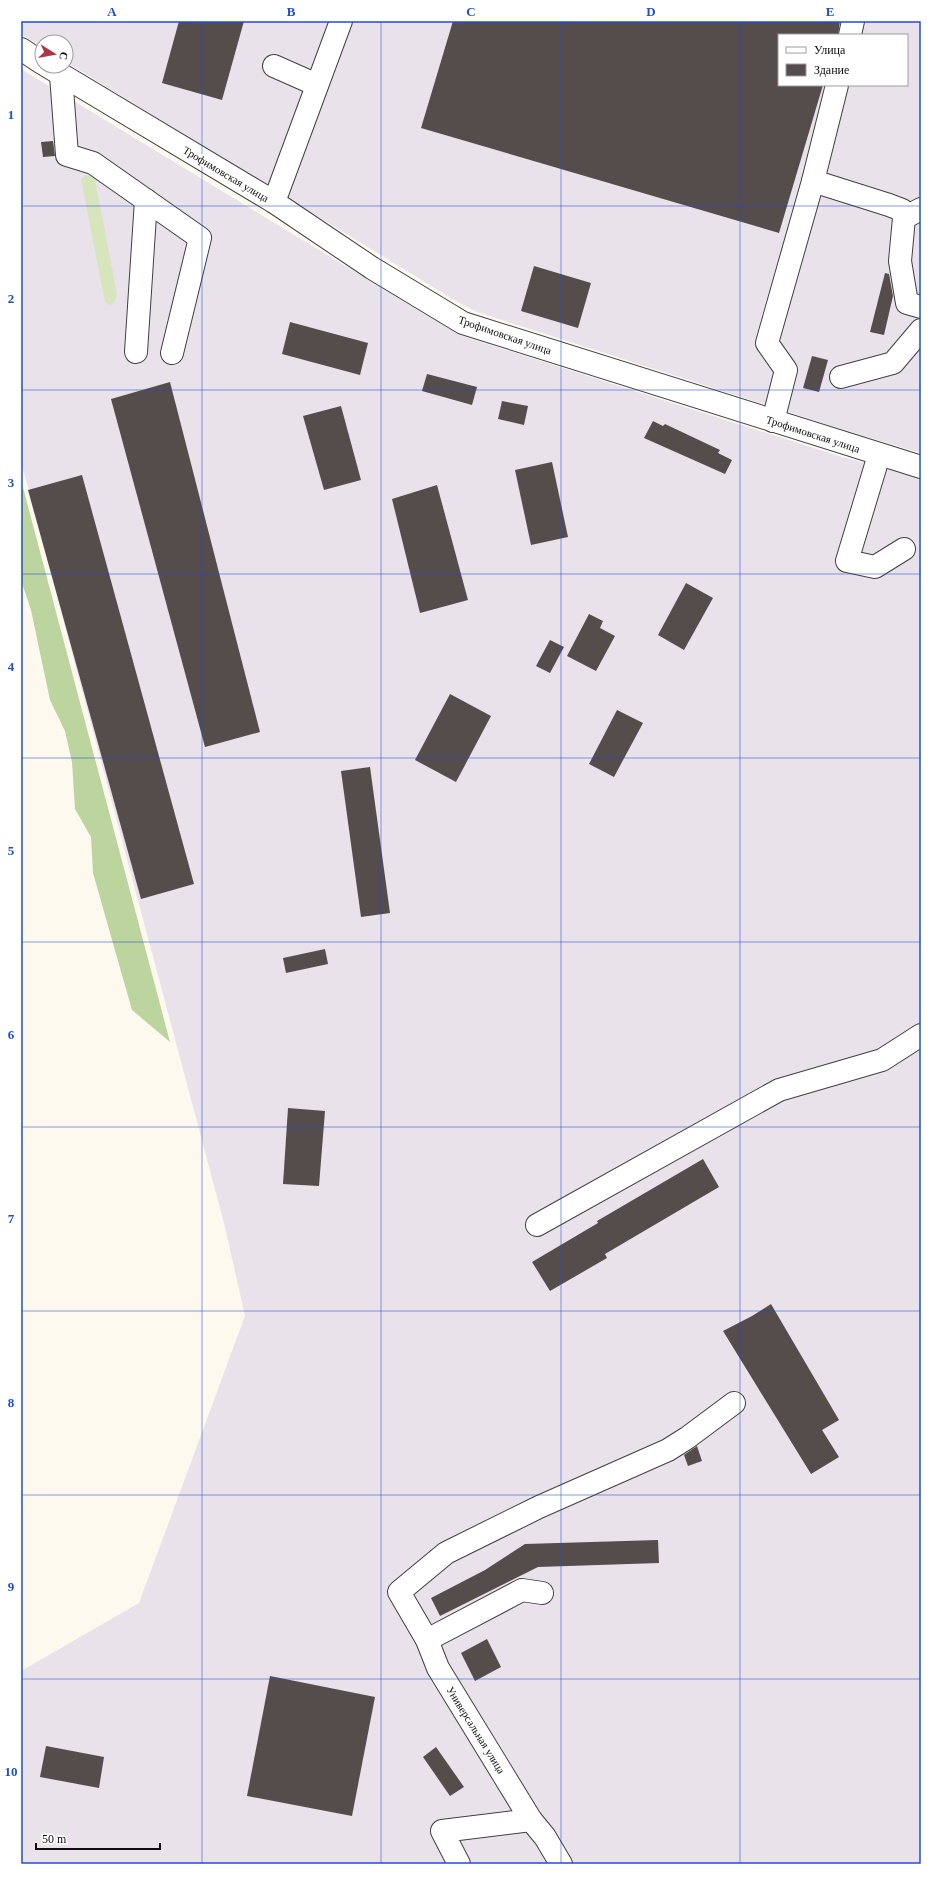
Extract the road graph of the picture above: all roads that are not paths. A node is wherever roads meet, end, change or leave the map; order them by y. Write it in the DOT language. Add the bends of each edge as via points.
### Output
graph roads {
  1 [pos="340,21"];
  2 [pos="853,21"];
  3 [pos="850,34"];
  4 [pos="21,49"];
  5 [pos="34,58"];
  6 [pos="274,66"];
  7 [pos="55,74"];
  8 [pos="61,74"];
  9 [pos="317,84"];
  10 [pos="837,86"];
  11 [pos="813,181"];
  12 [pos="146,200"];
  13 [pos="274,202"];
  14 [pos="913,213"];
  15 [pos="921,307"];
  16 [pos="921,330"];
  17 [pos="136,352"];
  18 [pos="172,353"];
  19 [pos="840,378"];
  20 [pos="773,421"];
  21 [pos="879,455"];
  22 [pos="921,467"];
  23 [pos="904,549"];
  24 [pos="921,1035"];
  25 [pos="537,1225"];
  26 [pos="734,1403"];
  27 [pos="542,1593"];
  28 [pos="427,1640"];
  29 [pos="531,1820"];
  30 [pos="459,1864"];
  31 [pos="561,1864"];
  1 -- 9 [label="street"];
  2 -- 3 [label="street"];
  4 -- 5 [label="street"];
  6 -- 9 [label="street"];
  7 -- 12 [label="street" via="67,155 93,162"];
  8 -- 13 [label="street, Трофимовская улица"];
  9 -- 13 [label="street"];
  10 -- 11 [label="street"];
  11 -- 14 [label="street"];
  11 -- 20 [label="street" via="767,343 786,370"];
  12 -- 17 [label="street"];
  12 -- 18 [label="street" via="200,238"];
  13 -- 20 [label="street, Трофимовская улица" via="372,268 463,323"];
  14 -- 15 [label="street" via="900,261 907,303"];
  16 -- 19 [label="street" via="894,363"];
  20 -- 21 [label="street, Трофимовская улица"];
  21 -- 22 [label="street, Трофимовская улица"];
  21 -- 23 [label="street" via="847,561 875,567"];
  24 -- 25 [label="street" via="882,1060 779,1090"];
  26 -- 28 [label="street, Универсальная улица" via="668,1450 539,1507 446,1553 399,1592"];
  27 -- 28 [label="street" via="522,1590"];
  28 -- 29 [label="street, Универсальная улица" via="438,1668"];
  29 -- 30 [label="street" via="442,1831"];
  29 -- 31 [label="street, Универсальная улица"];
}
